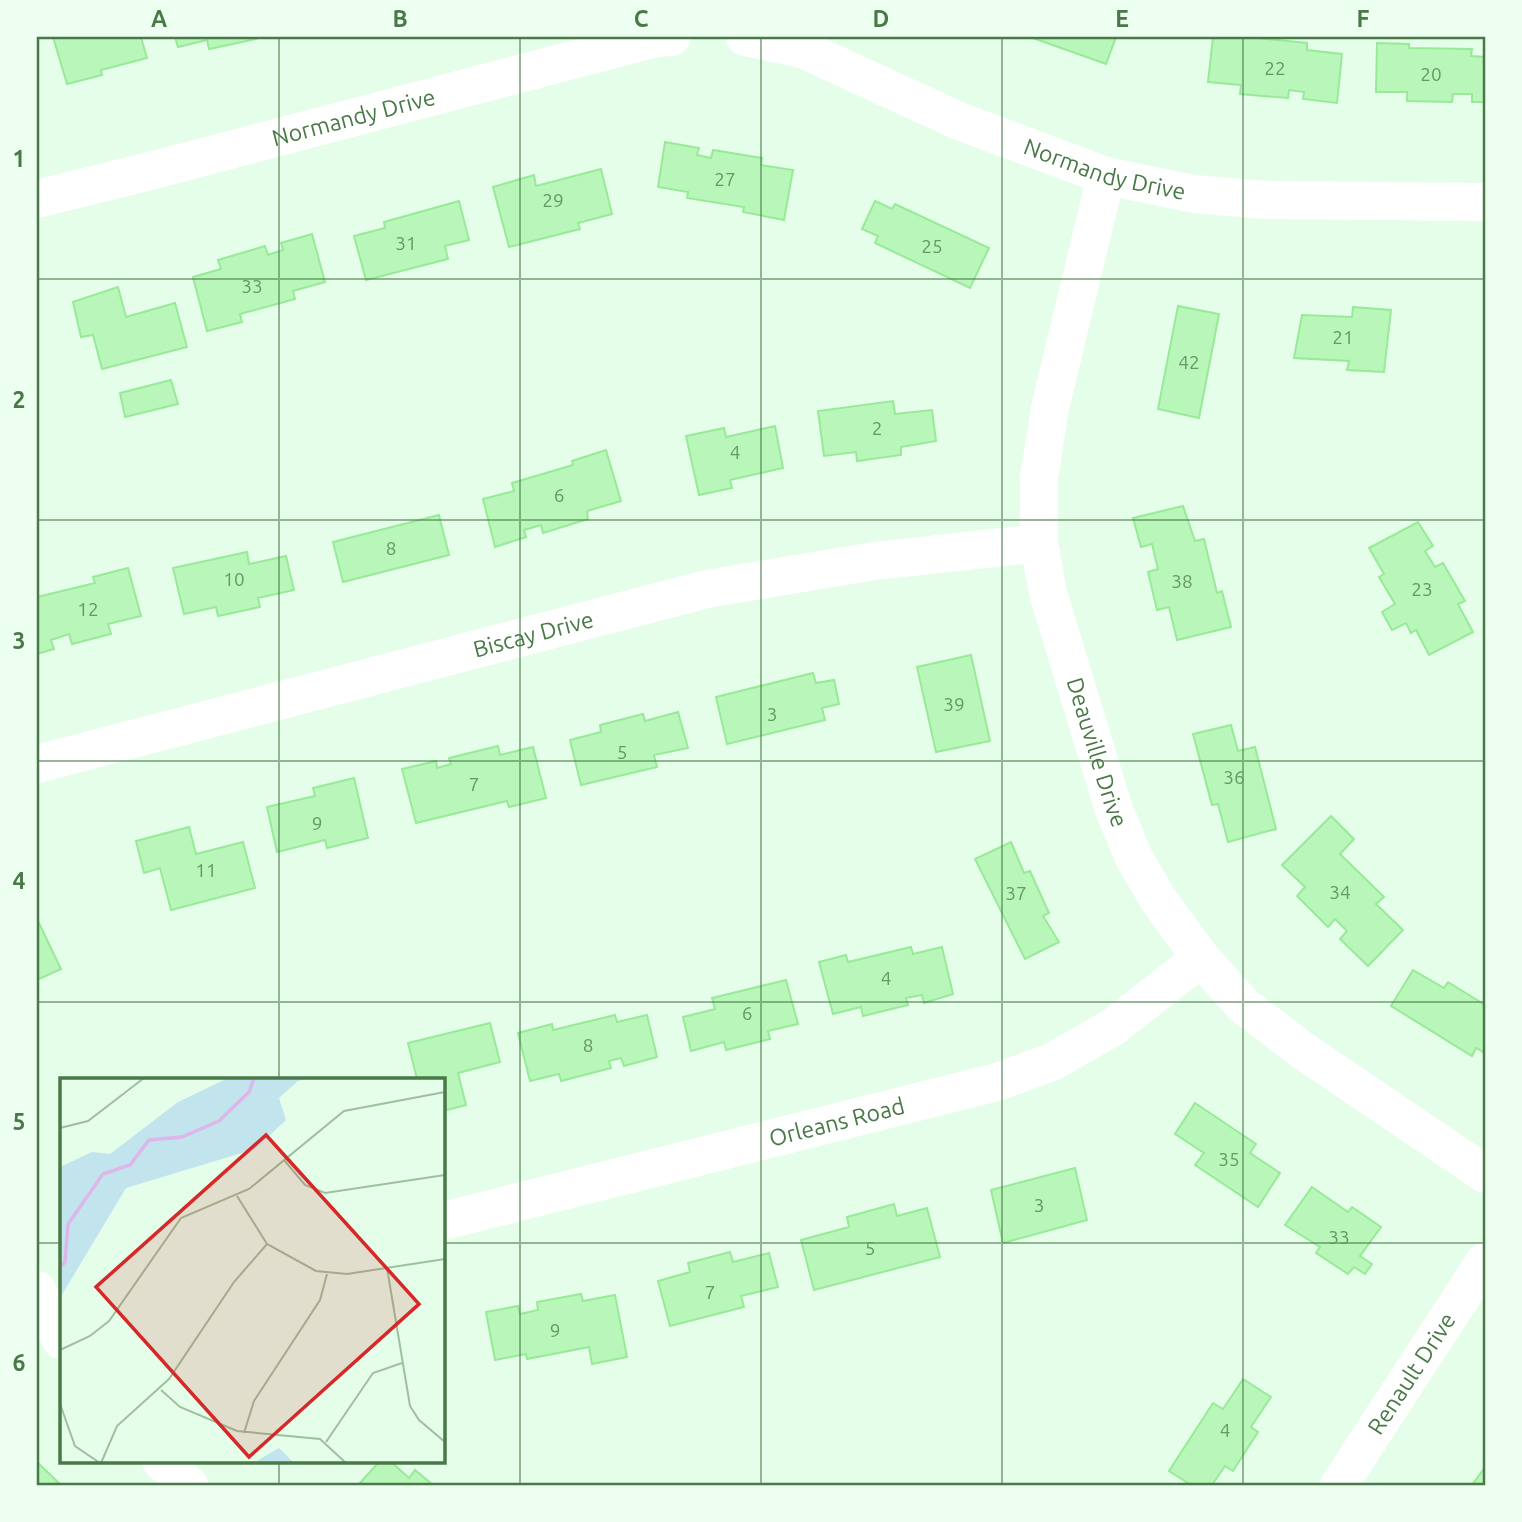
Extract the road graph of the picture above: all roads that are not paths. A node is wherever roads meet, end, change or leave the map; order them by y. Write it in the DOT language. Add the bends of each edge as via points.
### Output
graph roads {
  1 [pos="672,37"];
  2 [pos="745,37"];
  3 [pos="1106,176"];
  4 [pos="37,199"];
  5 [pos="1485,202"];
  6 [pos="1039,543"];
  7 [pos="37,764"];
  8 [pos="1201,958"];
  9 [pos="1485,1174"];
  10 [pos="444,1221"];
  11 [pos="1485,1261"];
  12 [pos="37,1290"];
  13 [pos="60,1338"];
  14 [pos="162,1462"];
  15 [pos="189,1485"];
  16 [pos="1339,1485"];
  1 -- 4 [label="street, Normandy Drive"];
  2 -- 3 [label="street, Normandy Drive" via="802,49 959,121"];
  3 -- 5 [label="street, Normandy Drive" via="1194,194 1265,200"];
  3 -- 6 [label="street, Deauville Drive" via="1050,408 1038,478"];
  6 -- 7 [label="street, Biscay Drive" via="875,561 707,589"];
  6 -- 8 [label="street, Deauville Drive" via="1048,593 1113,807 1134,858"];
  8 -- 9 [label="street, Deauville Drive" via="1243,1006"];
  8 -- 10 [label="street, Orleans Road" via="1113,1027 1052,1062 997,1082"];
  11 -- 16 [label="street, Renault Drive"];
  12 -- 13 [label="street"];
  14 -- 15 [label="street"];
}
